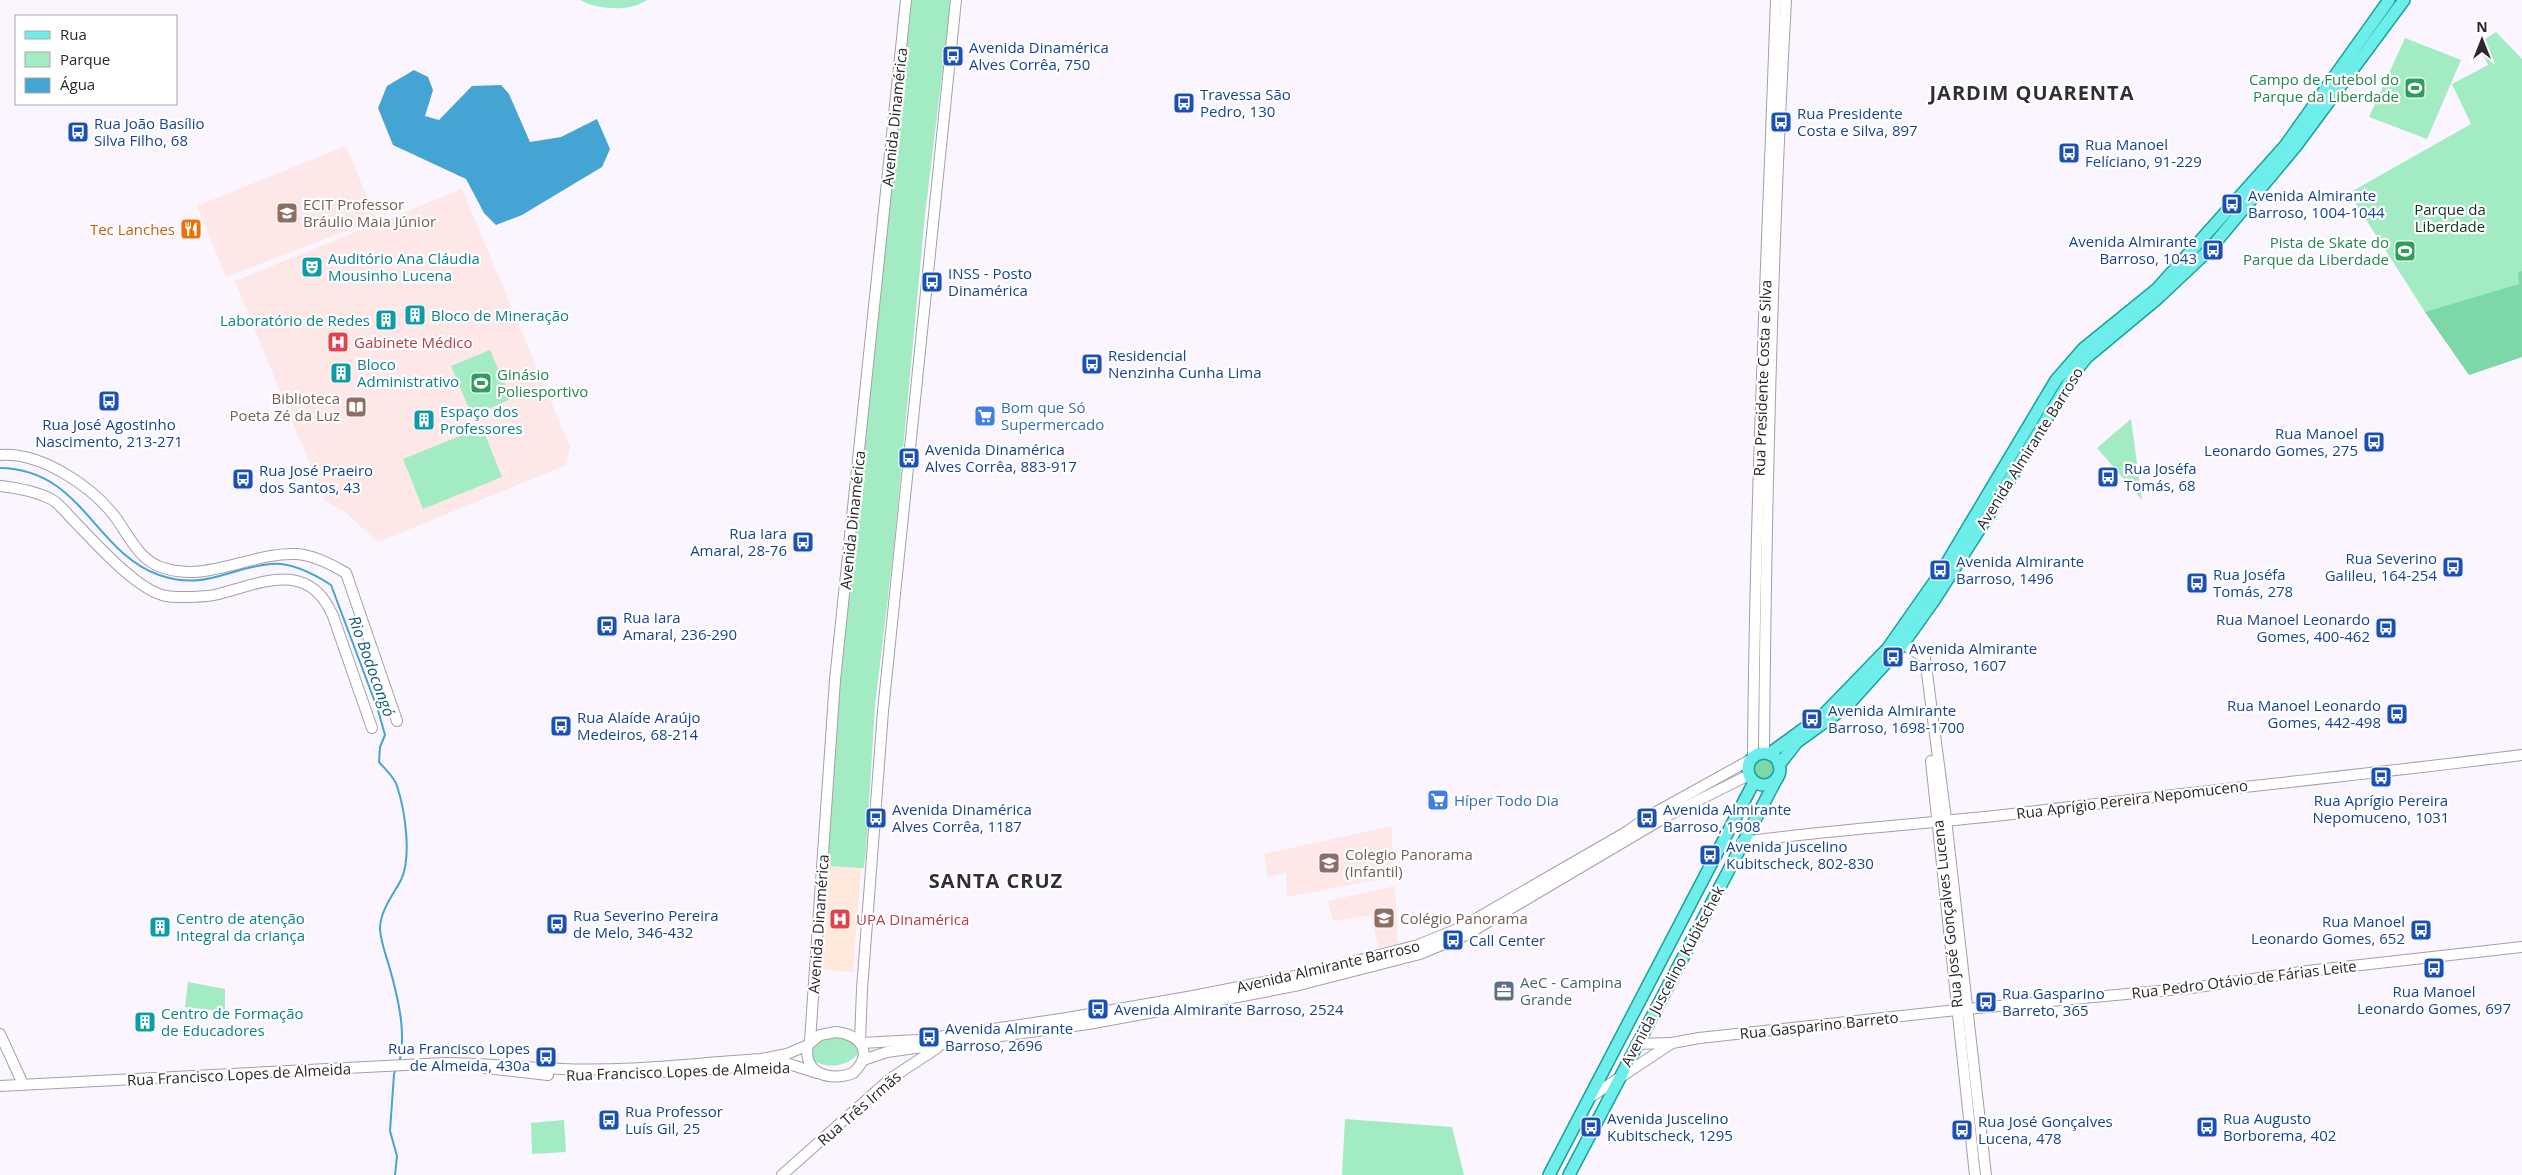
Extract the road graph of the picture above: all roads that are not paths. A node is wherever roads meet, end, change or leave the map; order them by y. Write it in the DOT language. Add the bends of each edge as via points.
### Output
graph roads {
  1 [pos="906,0"];
  2 [pos="956,0"];
  3 [pos="1776,0"];
  4 [pos="1786,0"];
  5 [pos="2389,0"];
  6 [pos="2404,0"];
  7 [pos="0,455"];
  8 [pos="0,486"];
  9 [pos="1902,644"];
  10 [pos="397,721"];
  11 [pos="372,728"];
  12 [pos="2522,755"];
  13 [pos="1759,756"];
  14 [pos="1780,765"];
  15 [pos="1777,778"];
  16 [pos="1751,779"];
  17 [pos="1941,820"];
  18 [pos="1742,842"];
  19 [pos="2522,947"];
  20 [pos="1961,1009"];
  21 [pos="0,1034"];
  22 [pos="861,1042"];
  23 [pos="809,1043"];
  24 [pos="1672,1043"];
  25 [pos="1636,1044"];
  26 [pos="940,1046"];
  27 [pos="862,1060"];
  28 [pos="478,1064"];
  29 [pos="817,1073"];
  30 [pos="1618,1080"];
  31 [pos="23,1084"];
  32 [pos="0,1086"];
  33 [pos="1589,1098"];
  34 [pos="782,1175"];
  35 [pos="1549,1175"];
  36 [pos="1569,1175"];
  37 [pos="1975,1175"];
  38 [pos="1986,1175"];
  1 -- 23 [label="main road, Avenida Dinamérica" via="834,680"];
  2 -- 22 [label="main road" via="884,710 862,989"];
  3 -- 13 [label="main road, Rua Presidente Costa e Silva" via="1760,419"];
  4 -- 13 [label="main road, Rua Presidente Costa e Silva" via="1780,80"];
  5 -- 13 [label="main road, Avenida Almirante Barroso" via="2285,146 2157,289 2083,349 2056,380 1942,571 1888,648 1824,714"];
  6 -- 9 [label="main road, Avenida Almirante Barroso" via="2296,146 2210,249 2074,372 1986,519"];
  7 -- 10 [label="main road" via="26,456 79,483 114,516 134,546 158,565 187,573 227,568 268,556 298,554 329,562 346,573"];
  8 -- 11 [label="main road" via="22,489 53,500 131,578 165,596 217,595 262,580 288,579 316,590 326,600 333,616"];
  9 -- 14 [label="main road, Avenida Almirante Barroso" via="1847,706 1797,742"];
  9 -- 17 [label="main road, Rua José Gonçalves Lucena" via="1921,656"];
  12 -- 17 [label="main road, Rua Aprígio Pereira Nepomuceno"];
  13 -- 14 [label="main road" via="1775,757"];
  13 -- 16 [label="main road"];
  13 -- 22 [label="main road, Avenida Almirante Barroso" via="1647,817 1483,915 1442,937 1418,945 1310,974 1154,1003 900,1042"];
  14 -- 15 [label="main road"];
  15 -- 16 [label="main road" via="1767,784"];
  15 -- 18 [label="main road, Avenida Juscelino Kubitschek"];
  16 -- 26 [label="main road, Avenida Almirante Barroso" via="1669,815 1466,934 1420,954 1248,995"];
  16 -- 33 [label="main road, Avenida Juscelino Kubitschek"];
  17 -- 18 [label="main road, Rua Aprígio Pereira Nepomuceno"];
  17 -- 20 [label="main road, Rua José Gonçalves Lucena"];
  18 -- 25 [label="main road, Avenida Juscelino Kubitschek"];
  19 -- 20 [label="main road, Rua Pedro Otávio de Fárias Leite" via="2359,964 2191,988"];
  20 -- 24 [label="main road, Rua Gasparino Barreto"];
  20 -- 37 [label="main road, Rua José Gonçalves Lucena"];
  20 -- 38 [label="main road, Rua José Gonçalves Lucena"];
  21 -- 31 [label="main road"];
  22 -- 23 [label="main road" via="847,1033 836,1032 820,1035"];
  22 -- 27 [label="main road"];
  23 -- 28 [label="main road, Rua Francisco Lopes de Almeida" via="787,1054 761,1058 601,1069 562,1070"];
  23 -- 29 [label="main road" via="808,1062"];
  24 -- 25 [label="main road, Rua Gasparino Barreto"];
  24 -- 30 [label="main road, Rua Gasparino Barreto"];
  25 -- 30 [label="main road, Avenida Juscelino Kubitschek"];
  26 -- 27 [label="main road, Avenida Almirante Barroso" via="887,1052"];
  26 -- 34 [label="main road, Rua Três Irmãs" via="890,1079"];
  27 -- 29 [label="main road" via="858,1068 846,1076 830,1077"];
  28 -- 29 [label="main road, Rua Francisco Lopes de Almeida" via="499,1071 563,1076 789,1064"];
  28 -- 31 [label="main road, Rua Francisco Lopes de Almeida"];
  30 -- 33 [label="main road, Rua Gasparino Barreto"];
  30 -- 36 [label="main road, Avenida Juscelino Kubitschek"];
  31 -- 32 [label="main road, Rua Francisco Lopes de Almeida"];
  33 -- 35 [label="main road, Avenida Juscelino Kubitschek"];
}
